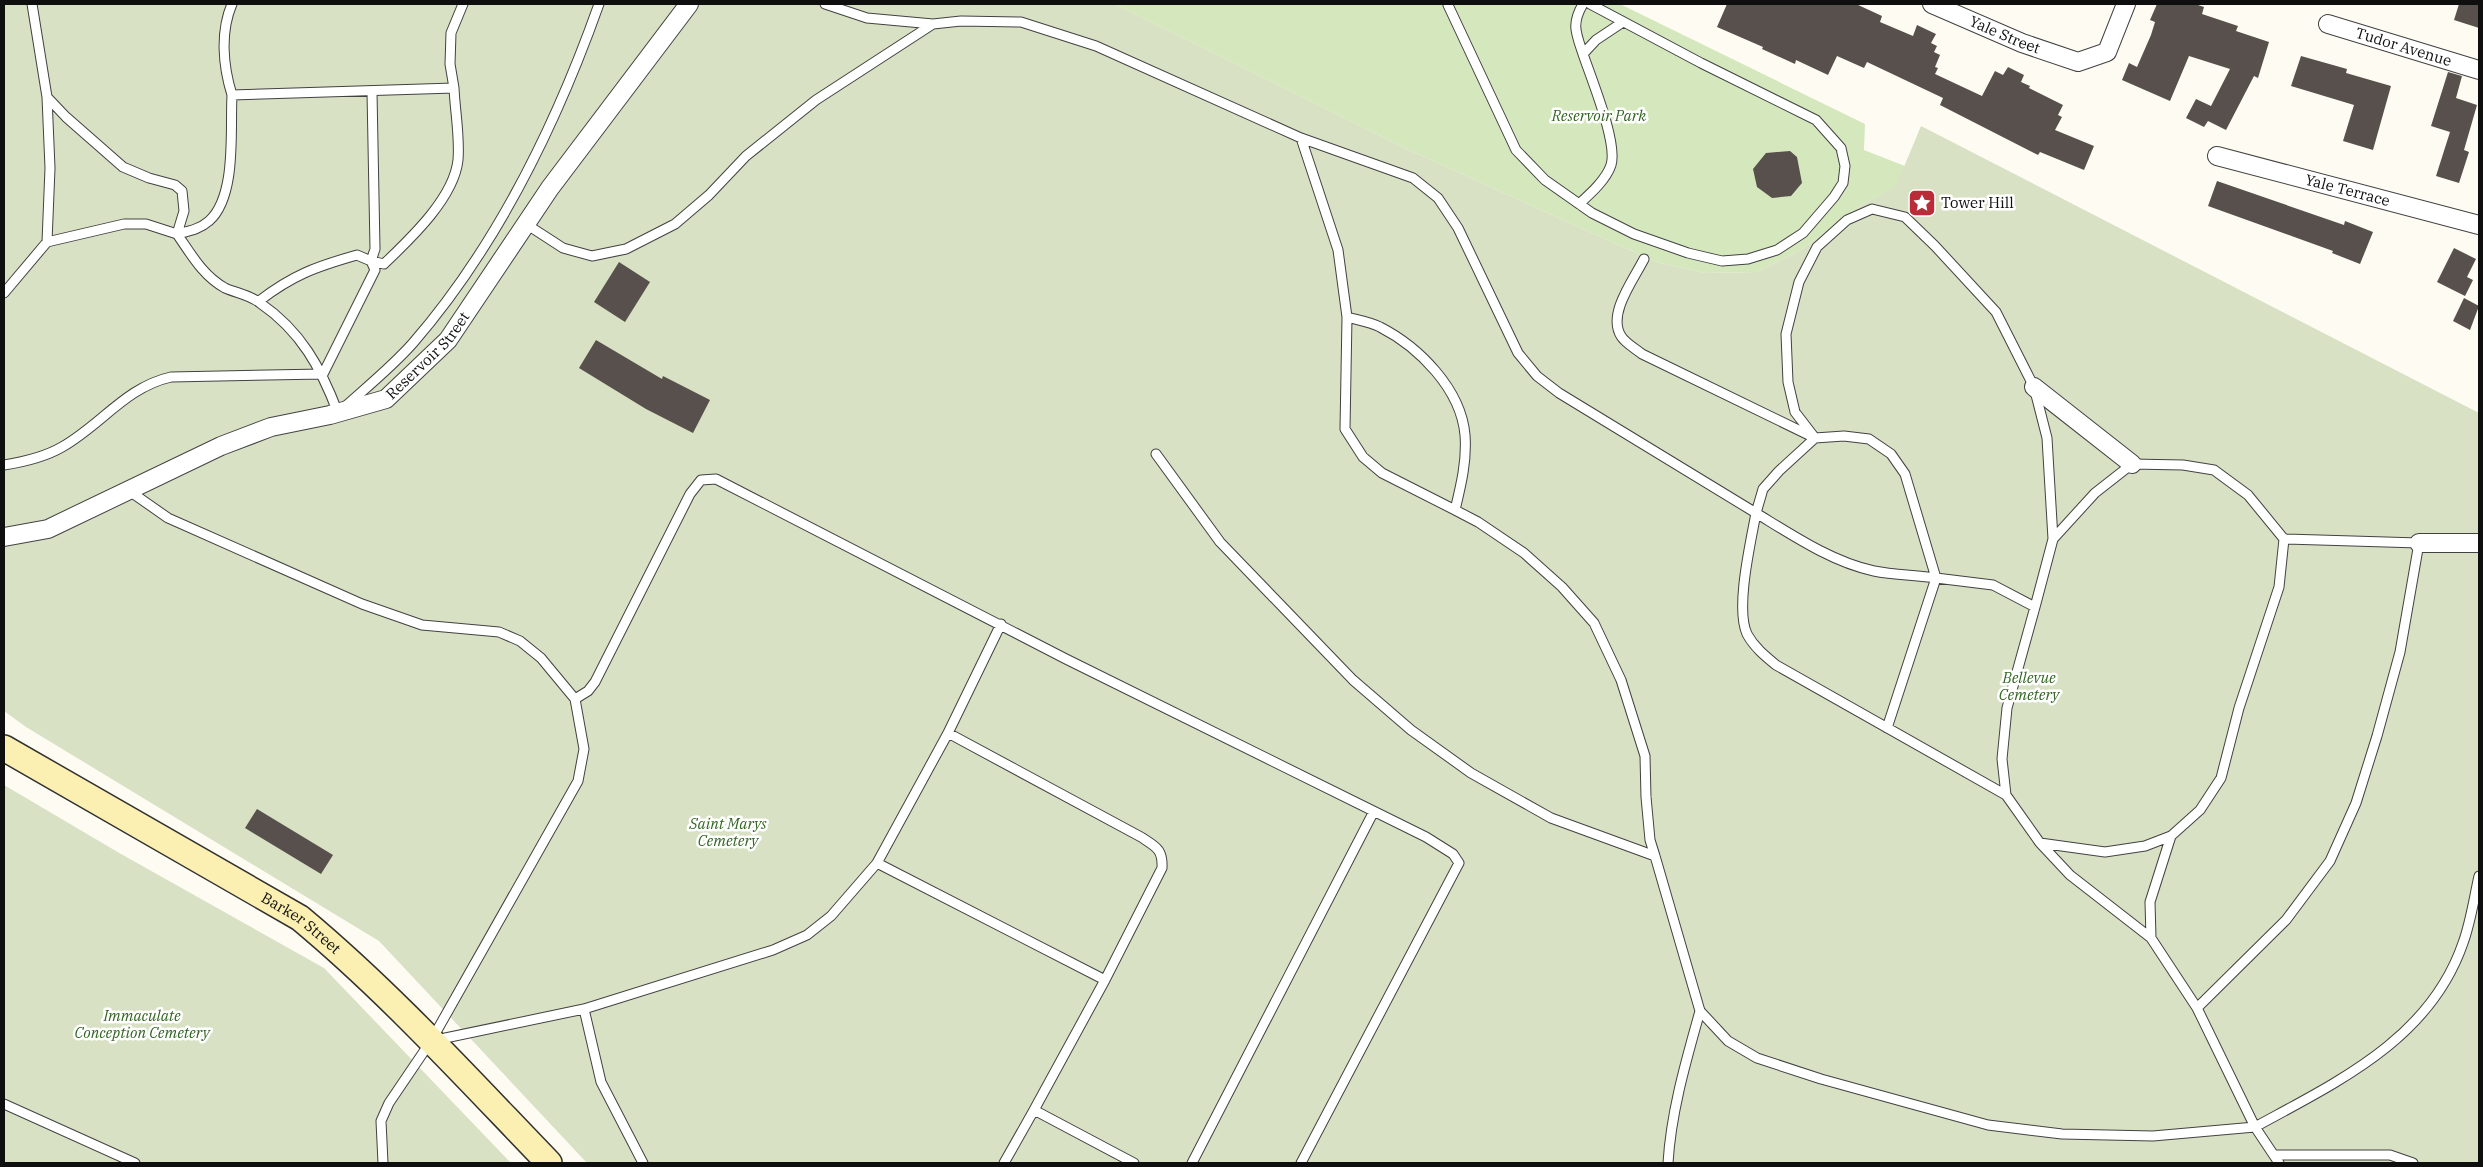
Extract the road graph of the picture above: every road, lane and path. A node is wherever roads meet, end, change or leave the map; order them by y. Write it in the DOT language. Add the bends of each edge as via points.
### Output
graph roads {
  1 [pos="32,4"];
  2 [pos="232,4"];
  3 [pos="463,4"];
  4 [pos="599,4"];
  5 [pos="689,4"];
  6 [pos="826,4"];
  7 [pos="1583,4"];
  8 [pos="1590,4"];
  9 [pos="1932,4"];
  10 [pos="2126,4"];
  11 [pos="1448,5"];
  12 [pos="1623,22"];
  13 [pos="933,24"];
  14 [pos="2328,24"];
  15 [pos="1583,54"];
  16 [pos="2479,70"];
  17 [pos="454,88"];
  18 [pos="372,92"];
  19 [pos="232,95"];
  20 [pos="48,97"];
  21 [pos="1301,138"];
  22 [pos="2217,156"];
  23 [pos="1579,204"];
  24 [pos="526,224"];
  25 [pos="2479,225"];
  26 [pos="178,234"];
  27 [pos="48,242"];
  28 [pos="1644,259"];
  29 [pos="371,261"];
  30 [pos="4,293"];
  31 [pos="259,301"];
  32 [pos="1347,317"];
  33 [pos="323,374"];
  34 [pos="2034,387"];
  35 [pos="338,413"];
  36 [pos="1815,438"];
  37 [pos="1156,454"];
  38 [pos="2132,464"];
  39 [pos="4,465"];
  40 [pos="128,490"];
  41 [pos="1455,510"];
  42 [pos="1756,513"];
  43 [pos="4,537"];
  44 [pos="2053,539"];
  45 [pos="2284,539"];
  46 [pos="2419,543"];
  47 [pos="2479,543"];
  48 [pos="1936,578"];
  49 [pos="2035,607"];
  50 [pos="1001,624"];
  51 [pos="575,699"];
  52 [pos="1887,728"];
  53 [pos="948,734"];
  54 [pos="4,748"];
  55 [pos="2006,795"];
  56 [pos="1373,813"];
  57 [pos="2171,836"];
  58 [pos="2040,843"];
  59 [pos="1655,856"];
  60 [pos="877,863"];
  61 [pos="2479,876"];
  62 [pos="2151,938"];
  63 [pos="1105,980"];
  64 [pos="584,1008"];
  65 [pos="2197,1008"];
  66 [pos="1700,1012"];
  67 [pos="431,1041"];
  68 [pos="4,1104"];
  69 [pos="1034,1110"];
  70 [pos="2255,1127"];
  71 [pos="2277,1159"];
  72 [pos="135,1163"];
  73 [pos="383,1163"];
  74 [pos="549,1163"];
  75 [pos="643,1163"];
  76 [pos="1004,1163"];
  77 [pos="1134,1163"];
  78 [pos="1192,1163"];
  79 [pos="1301,1163"];
  80 [pos="1668,1163"];
  81 [pos="2413,1163"];
  1 -- 20 [label="lane"];
  2 -- 19 [label="lane" via="224,43 226,75"];
  3 -- 17 [label="lane" via="451,33 450,64"];
  4 -- 35 [label="lane" via="577,66 516,195 434,317 411,345"];
  5 -- 24 [label="street, Reservoir Street"];
  6 -- 13 [label="lane" via="867,18"];
  7 -- 15 [label="lane" via="1575,17"];
  8 -- 12 [label="lane"];
  9 -- 10 [label="street, Yale Street" via="2022,43 2078,62 2107,52"];
  11 -- 23 [label="lane" via="1516,150 1545,180"];
  12 -- 15 [label="lane" via="1596,40"];
  12 -- 23 [label="lane" via="1816,120 1841,148 1845,166 1843,183 1803,232 1777,250 1748,259 1722,261 1688,253 1634,234"];
  13 -- 21 [label="lane" via="1021,22 1087,43"];
  13 -- 24 [label="lane" via="816,100 746,156 709,195 675,224 626,249 592,256 562,248"];
  14 -- 16 [label="street, Tudor Avenue"];
  15 -- 23 [label="lane" via="1612,144 1611,166 1595,189"];
  17 -- 18 [label="lane"];
  17 -- 29 [label="lane" via="458,159 454,178 446,194 397,252 384,264"];
  18 -- 19 [label="lane"];
  18 -- 29 [label="lane" via="375,249"];
  19 -- 26 [label="lane" via="228,183 222,205 210,221 195,230"];
  20 -- 26 [label="lane" via="66,118 123,167 174,185 182,191 184,211"];
  20 -- 27 [label="lane"];
  21 -- 32 [label="lane" via="1338,250"];
  21 -- 42 [label="lane" via="1413,178 1438,198 1458,228 1518,353 1537,376 1559,393"];
  22 -- 25 [label="street, Yale Terrace"];
  24 -- 35 [label="street, Reservoir Street" via="448,340 386,399"];
  26 -- 27 [label="lane" via="146,224 124,224"];
  26 -- 31 [label="lane" via="202,270 224,287"];
  27 -- 30 [label="lane"];
  28 -- 36 [label="lane" via="1620,306 1616,327 1622,338 1642,354"];
  29 -- 31 [label="lane" via="356,255 315,267 284,281"];
  29 -- 33 [label="lane" via="375,270"];
  31 -- 33 [label="lane" via="284,321"];
  32 -- 41 [label="lane" via="1345,428 1363,457 1382,473"];
  32 -- 41 [label="lane" via="1379,327 1413,348 1434,367 1457,406 1465,433 1465,466"];
  33 -- 35 [label="lane"];
  33 -- 39 [label="lane" via="171,376 154,380 127,396 62,447 23,462"];
  34 -- 36 [label="lane" via="1996,312 1905,218 1872,210 1847,220 1817,247 1800,282 1786,334 1788,382 1795,412"];
  34 -- 38 [label="street"];
  34 -- 44 [label="lane" via="2047,438"];
  35 -- 40 [label="street, Reservoir Street" via="271,427 221,446"];
  36 -- 42 [label="lane" via="1763,489"];
  36 -- 48 [label="lane" via="1844,436 1869,439 1890,454 1905,474"];
  37 -- 59 [label="lane" via="1220,542 1353,680 1411,730 1471,773 1551,818"];
  38 -- 44 [label="lane" via="2095,493"];
  38 -- 45 [label="lane" via="2184,465 2214,470 2248,495"];
  40 -- 43 [label="street, Reservoir Street" via="48,529"];
  40 -- 51 [label="lane" via="168,518 362,604 422,625 499,632 520,641 540,658"];
  41 -- 59 [label="lane" via="1524,552 1594,623 1621,680 1645,756 1650,840"];
  42 -- 48 [label="lane" via="1839,559 1874,571"];
  42 -- 52 [label="lane" via="1743,604 1746,632 1758,650 1776,665"];
  44 -- 49 [label="lane"];
  45 -- 46 [label="lane"];
  45 -- 57 [label="lane" via="2279,587 2239,708 2221,778 2200,810"];
  46 -- 47 [label="street"];
  46 -- 65 [label="lane" via="2400,652 2380,726 2356,803 2330,861 2286,920"];
  48 -- 49 [label="lane" via="1993,585"];
  48 -- 52 [label="lane"];
  49 -- 55 [label="lane" via="2007,708 2002,759"];
  50 -- 51 [label="lane" via="716,479 700,480 595,682"];
  50 -- 53 [label="lane"];
  50 -- 56 [label="lane"];
  51 -- 67 [label="lane" via="584,749 578,781"];
  52 -- 55 [label="lane"];
  53 -- 60 [label="lane"];
  53 -- 63 [label="lane" via="1141,837 1155,846 1162,856 1162,868"];
  54 -- 67 [label="main road, Barker Street" via="300,918 342,953"];
  55 -- 58 [label="lane"];
  56 -- 78 [label="lane"];
  56 -- 79 [label="lane" via="1426,838 1453,854 1459,862"];
  57 -- 58 [label="lane" via="2145,846 2105,852"];
  57 -- 62 [label="lane" via="2150,902"];
  58 -- 62 [label="lane" via="2070,875"];
  59 -- 66 [label="lane"];
  60 -- 63 [label="lane"];
  60 -- 64 [label="lane" via="831,916 807,935 764,953"];
  61 -- 70 [label="lane" via="2463,943 2442,987 2419,1020 2392,1045 2338,1081"];
  62 -- 65 [label="lane"];
  63 -- 69 [label="lane"];
  64 -- 67 [label="lane"];
  64 -- 75 [label="lane" via="601,1082"];
  65 -- 70 [label="lane"];
  66 -- 70 [label="lane" via="1728,1041 1757,1058 1988,1125 2062,1134 2153,1136"];
  66 -- 80 [label="lane" via="1681,1080"];
  67 -- 73 [label="lane" via="389,1102 381,1121"];
  67 -- 74 [label="main road, Barker Street"];
  68 -- 72 [label="lane"];
  69 -- 76 [label="lane"];
  69 -- 77 [label="lane"];
  70 -- 71 [label="lane"];
  71 -- 81 [label="lane" via="2390,1156"];
}
